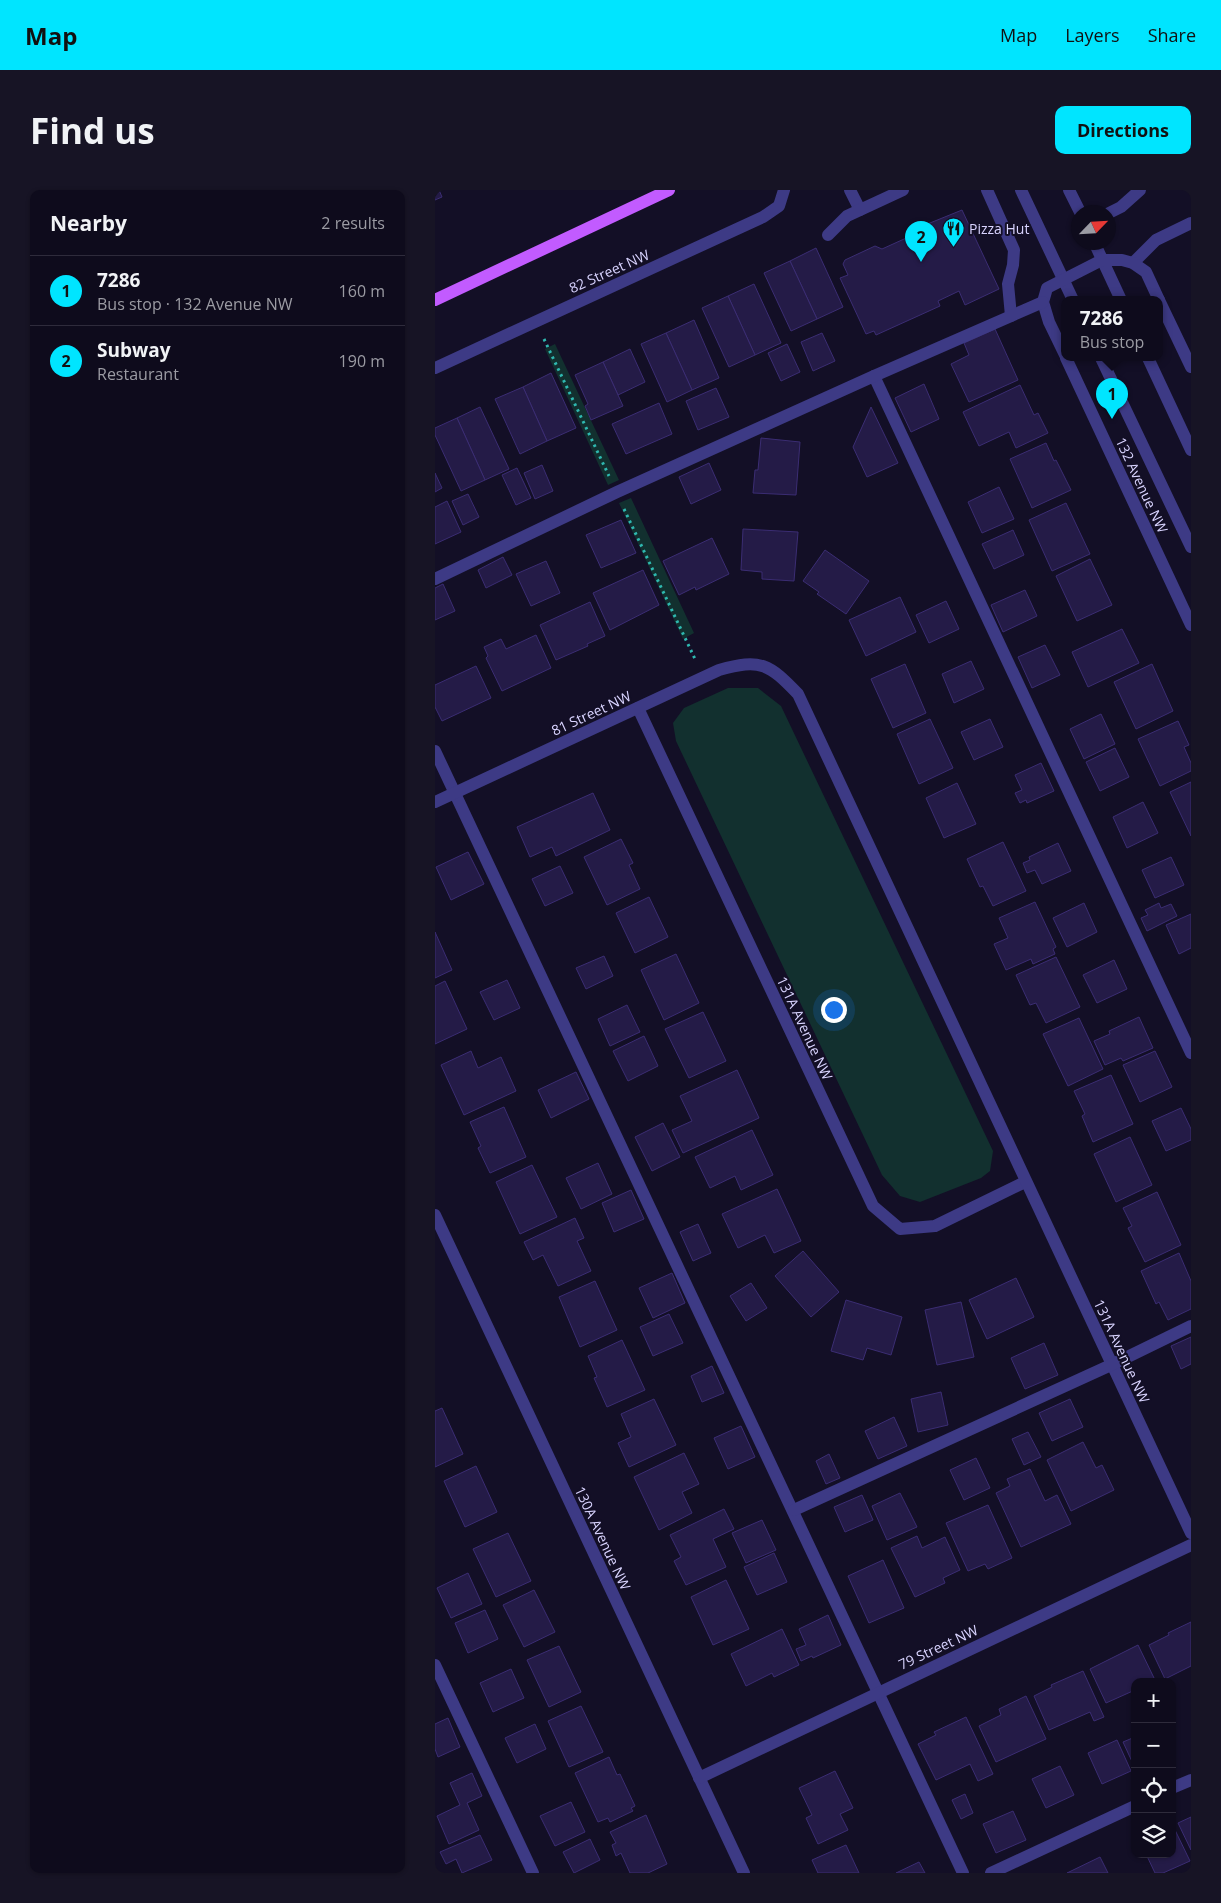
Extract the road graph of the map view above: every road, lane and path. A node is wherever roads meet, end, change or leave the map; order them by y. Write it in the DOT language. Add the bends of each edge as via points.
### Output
graph roads {
  1 [pos="669,190"];
  2 [pos="785,190"];
  3 [pos="850,190"];
  4 [pos="903,190"];
  5 [pos="987,190"];
  6 [pos="1021,190"];
  7 [pos="1069,190"];
  8 [pos="1140,190"];
  9 [pos="1076,205"];
  10 [pos="860,210"];
  11 [pos="1116,210"];
  12 [pos="1191,223"];
  13 [pos="828,235"];
  14 [pos="1098,250"];
  15 [pos="1102,260"];
  16 [pos="1133,263"];
  17 [pos="1063,280"];
  18 [pos="1071,296"];
  19 [pos="1119,296"];
  20 [pos="1157,296"];
  21 [pos="435,300"];
  22 [pos="1043,302"];
  23 [pos="1163,308"];
  24 [pos="1011,316"];
  25 [pos="1061,348"];
  26 [pos="1067,361"];
  27 [pos="1102,361"];
  28 [pos="1149,361"];
  29 [pos="1191,367"];
  30 [pos="435,368"];
  31 [pos="874,376"];
  32 [pos="1191,450"];
  33 [pos="1191,546"];
  34 [pos="435,579"];
  35 [pos="1191,625"];
  36 [pos="764,664"];
  37 [pos="638,708"];
  38 [pos="435,751"];
  39 [pos="454,793"];
  40 [pos="435,802"];
  41 [pos="1191,1053"];
  42 [pos="1025,1182"];
  43 [pos="435,1215"];
  44 [pos="1191,1326"];
  45 [pos="1111,1364"];
  46 [pos="794,1510"];
  47 [pos="1191,1533"];
  48 [pos="1191,1544"];
  49 [pos="435,1665"];
  50 [pos="877,1692"];
  51 [pos="699,1778"];
  52 [pos="1191,1780"];
  53 [pos="1176,1786"];
  54 [pos="1131,1808"];
  55 [pos="533,1873"];
  56 [pos="744,1873"];
  57 [pos="963,1873"];
  58 [pos="991,1873"];
  1 -- 21 [label="main road"];
  2 -- 30 [label="street, 82 Street NW" via="779,206 763,217"];
  3 -- 10 [label="street"];
  4 -- 10 [label="street"];
  5 -- 24 [label="street" via="1014,250 1008,284"];
  6 -- 17 [label="street"];
  7 -- 9 [label="street"];
  8 -- 11 [label="street"];
  10 -- 13 [label="street" via="847,216"];
  12 -- 16 [label="street" via="1156,240"];
  14 -- 15 [label="street"];
  15 -- 16 [label="street"];
  15 -- 17 [label="street"];
  15 -- 19 [label="street"];
  16 -- 20 [label="street" via="1146,272"];
  17 -- 18 [label="street"];
  17 -- 22 [label="street" via="1047,288"];
  22 -- 24 [label="street"];
  22 -- 25 [label="street, 132 Avenue NW"];
  23 -- 29 [label="street"];
  24 -- 31 [label="street"];
  26 -- 35 [label="street, 132 Avenue NW"];
  27 -- 33 [label="street, 132 Avenue NW"];
  28 -- 32 [label="street"];
  31 -- 34 [label="street" via="617,492"];
  31 -- 41 [label="street"];
  36 -- 37 [label="street, 81 Street NW" via="741,663 719,670"];
  36 -- 42 [label="street, 131A Avenue NW" via="798,694"];
  37 -- 39 [label="street, 81 Street NW"];
  37 -- 42 [label="street, 131A Avenue NW" via="873,1206 900,1229 935,1226"];
  38 -- 39 [label="street"];
  39 -- 40 [label="street, 81 Street NW"];
  39 -- 46 [label="street"];
  42 -- 45 [label="street, 131A Avenue NW"];
  43 -- 51 [label="street, 130A Avenue NW"];
  44 -- 45 [label="street"];
  45 -- 46 [label="street"];
  45 -- 47 [label="street, 131A Avenue NW"];
  46 -- 50 [label="street"];
  48 -- 50 [label="street, 79 Street NW"];
  49 -- 55 [label="street"];
  50 -- 51 [label="street, 79 Street NW"];
  50 -- 57 [label="street"];
  51 -- 56 [label="street, 130A Avenue NW"];
  52 -- 53 [label="street"];
  54 -- 58 [label="street"];
}
